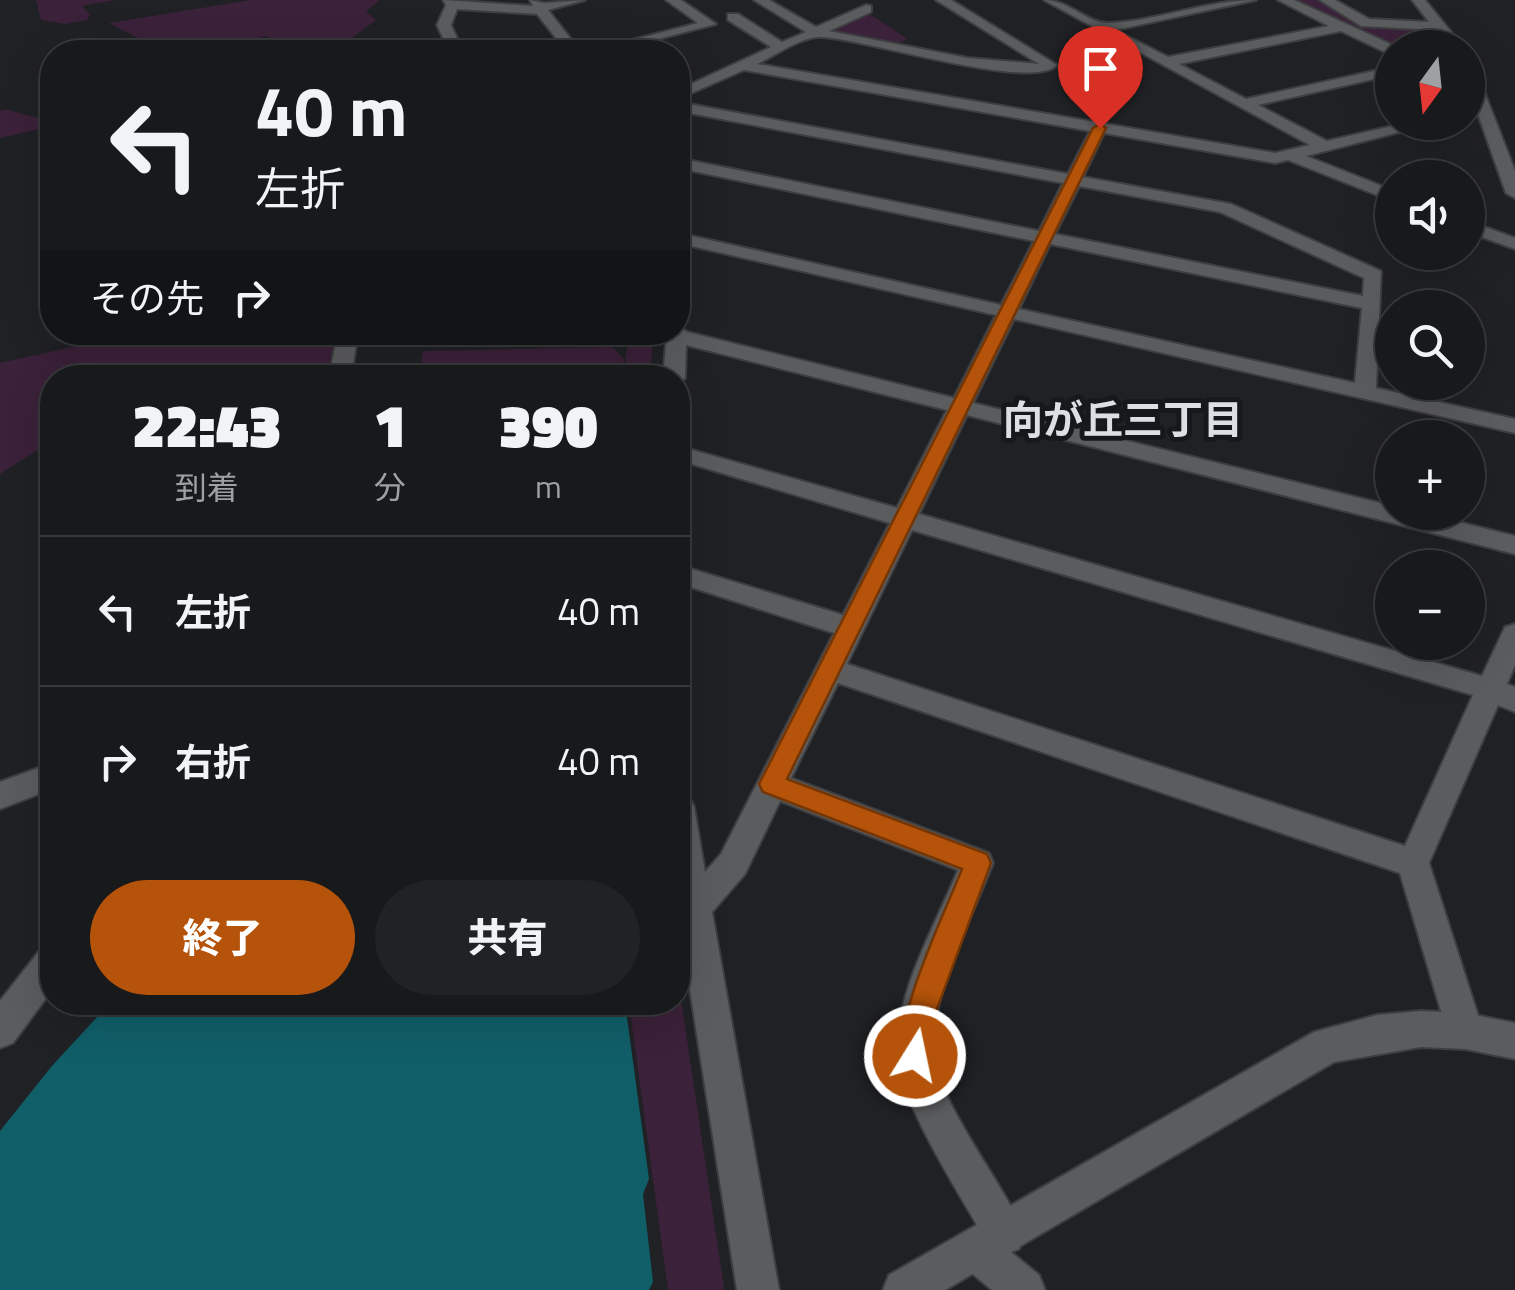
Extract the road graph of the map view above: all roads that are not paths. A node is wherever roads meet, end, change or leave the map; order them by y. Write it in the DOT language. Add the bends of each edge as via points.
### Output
graph roads {
  1 [pos="579,0"];
  2 [pos="672,0"];
  3 [pos="760,0"];
  4 [pos="942,0"];
  5 [pos="1050,0"];
  6 [pos="1250,0"];
  7 [pos="1284,0"];
  8 [pos="1326,0"];
  9 [pos="1418,0"];
  10 [pos="450,2"];
  11 [pos="860,4"];
  12 [pos="538,6"];
  13 [pos="732,17"];
  14 [pos="881,19"];
  15 [pos="1342,26"];
  16 [pos="1442,26"];
  17 [pos="1102,28"];
  18 [pos="896,29"];
  19 [pos="1445,30"];
  20 [pos="816,32"];
  21 [pos="450,40"];
  22 [pos="565,40"];
  23 [pos="643,40"];
  24 [pos="1375,42"];
  25 [pos="782,48"];
  26 [pos="923,52"];
  27 [pos="1166,62"];
  28 [pos="743,66"];
  29 [pos="1375,75"];
  30 [pos="690,90"];
  31 [pos="1244,104"];
  32 [pos="690,108"];
  33 [pos="1100,128"];
  34 [pos="1485,132"];
  35 [pos="1375,136"];
  36 [pos="1327,148"];
  37 [pos="1290,154"];
  38 [pos="690,165"];
  39 [pos="1074,181"];
  40 [pos="1375,189"];
  41 [pos="1515,193"];
  42 [pos="1485,233"];
  43 [pos="1046,237"];
  44 [pos="690,241"];
  45 [pos="1515,244"];
  46 [pos="1372,304"];
  47 [pos="1009,312"];
  48 [pos="690,337"];
  49 [pos="1365,391"];
  50 [pos="962,405"];
  51 [pos="1515,426"];
  52 [pos="690,457"];
  53 [pos="905,520"];
  54 [pos="1515,545"];
  55 [pos="690,578"];
  56 [pos="851,628"];
  57 [pos="1515,634"];
  58 [pos="830,669"];
  59 [pos="1503,694"];
  60 [pos="40,781"];
  61 [pos="772,784"];
  62 [pos="0,796"];
  63 [pos="1414,862"];
  64 [pos="690,895"];
  65 [pos="692,910"];
  66 [pos="40,978"];
  67 [pos="1464,1028"];
  68 [pos="0,1030"];
  69 [pos="1515,1041"];
  70 [pos="991,1242"];
  71 [pos="758,1290"];
  72 [pos="904,1290"];
  73 [pos="1024,1290"];
  1 -- 12 [label="street"];
  2 -- 23 [label="street" via="709,24"];
  3 -- 20 [label="street"];
  4 -- 26 [label="street" via="1050,65 968,62"];
  5 -- 17 [label="street"];
  6 -- 17 [label="street"];
  7 -- 15 [label="street"];
  8 -- 16 [label="street" via="1366,23"];
  9 -- 16 [label="street"];
  10 -- 12 [label="street"];
  10 -- 21 [label="street" via="444,25"];
  11 -- 14 [label="street"];
  11 -- 20 [label="street"];
  12 -- 22 [label="street"];
  13 -- 25 [label="street"];
  15 -- 24 [label="street"];
  15 -- 27 [label="street"];
  16 -- 19 [label="street"];
  17 -- 27 [label="street"];
  18 -- 26 [label="street"];
  20 -- 25 [label="street"];
  20 -- 26 [label="street"];
  25 -- 28 [label="street"];
  27 -- 31 [label="street"];
  28 -- 30 [label="street"];
  28 -- 33 [label="street"];
  29 -- 31 [label="street"];
  31 -- 36 [label="street"];
  32 -- 39 [label="street"];
  33 -- 37 [label="street" via="1275,158"];
  33 -- 39 [label="street"];
  34 -- 41 [label="street"];
  35 -- 36 [label="street"];
  36 -- 37 [label="street"];
  37 -- 40 [label="street"];
  38 -- 43 [label="street"];
  39 -- 43 [label="street"];
  39 -- 46 [label="street" via="1225,208 1374,275"];
  42 -- 45 [label="street"];
  43 -- 46 [label="street"];
  43 -- 47 [label="street"];
  44 -- 47 [label="street"];
  46 -- 49 [label="street"];
  47 -- 49 [label="street"];
  47 -- 50 [label="street"];
  48 -- 50 [label="street"];
  49 -- 51 [label="street"];
  50 -- 53 [label="street"];
  50 -- 54 [label="street"];
  52 -- 53 [label="street"];
  53 -- 56 [label="street"];
  53 -- 59 [label="street"];
  55 -- 56 [label="street"];
  56 -- 58 [label="street"];
  57 -- 59 [label="street"];
  58 -- 61 [label="street"];
  58 -- 63 [label="street"];
  59 -- 63 [label="street"];
  60 -- 62 [label="street"];
  61 -- 65 [label="street" via="732,864"];
  61 -- 70 [label="street" via="978,863 920,1017 915,1056"];
  63 -- 67 [label="street"];
  64 -- 65 [label="street"];
  65 -- 71 [label="street"];
  66 -- 68 [label="street"];
  67 -- 69 [label="street"];
  67 -- 70 [label="street" via="1386,1029 1328,1045"];
  70 -- 72 [label="street"];
  70 -- 73 [label="street"];
}
